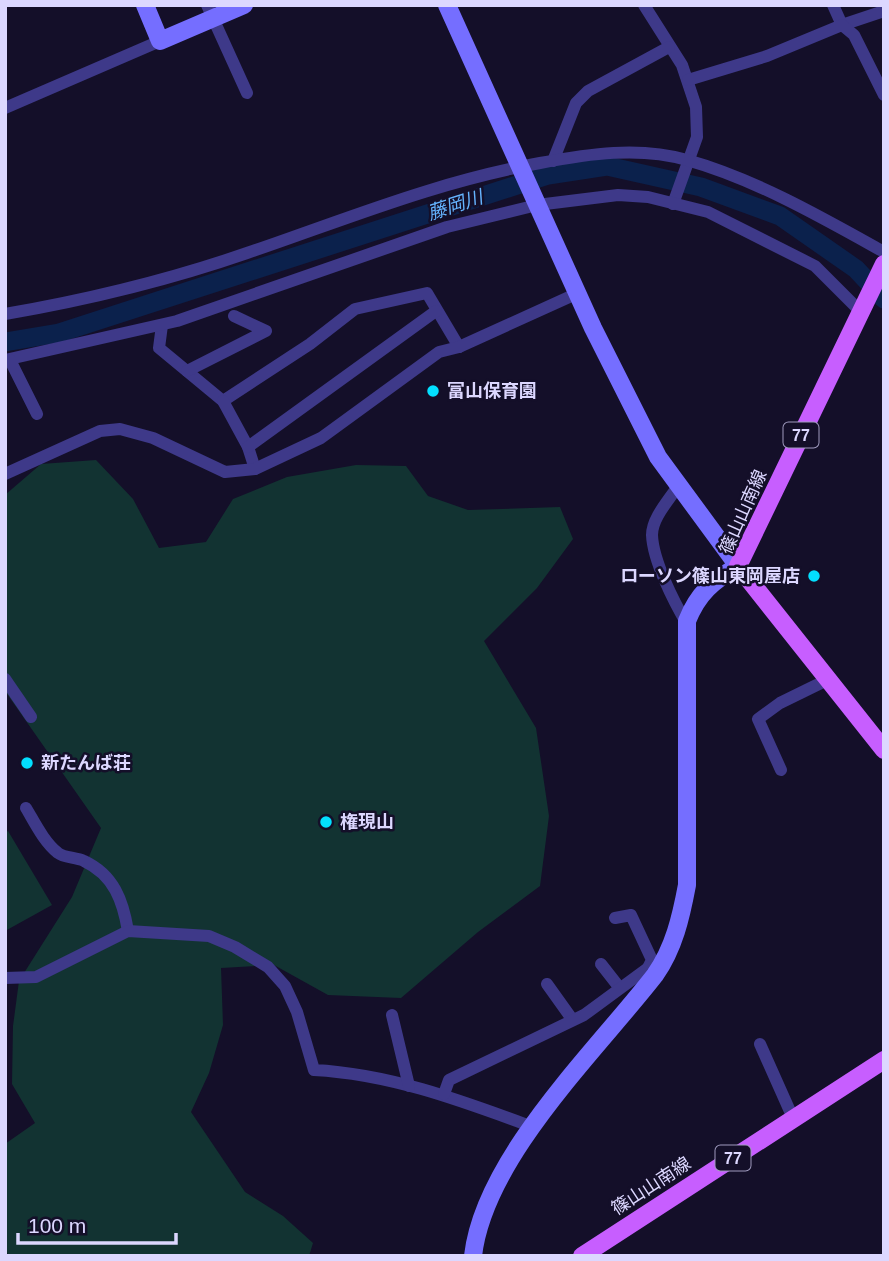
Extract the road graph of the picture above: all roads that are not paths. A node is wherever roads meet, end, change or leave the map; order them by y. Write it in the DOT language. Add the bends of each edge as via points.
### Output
graph roads {
  1 [pos="145,5"];
  2 [pos="244,5"];
  3 [pos="448,5"];
  4 [pos="644,5"];
  5 [pos="832,5"];
  6 [pos="884,11"];
  7 [pos="209,12"];
  8 [pos="842,26"];
  9 [pos="160,41"];
  10 [pos="669,47"];
  11 [pos="688,80"];
  12 [pos="247,93"];
  13 [pos="884,95"];
  14 [pos="5,108"];
  15 [pos="553,160"];
  16 [pos="686,161"];
  17 [pos="521,169"];
  18 [pos="535,201"];
  19 [pos="674,201"];
  20 [pos="884,252"];
  21 [pos="884,264"];
  22 [pos="578,293"];
  23 [pos="863,308"];
  24 [pos="436,311"];
  25 [pos="5,314"];
  26 [pos="234,316"];
  27 [pos="162,325"];
  28 [pos="459,347"];
  29 [pos="8,360"];
  30 [pos="187,371"];
  31 [pos="223,401"];
  32 [pos="37,414"];
  33 [pos="248,447"];
  34 [pos="255,469"];
  35 [pos="5,474"];
  36 [pos="678,486"];
  37 [pos="738,566"];
  38 [pos="687,624"];
  39 [pos="5,679"];
  40 [pos="829,679"];
  41 [pos="31,716"];
  42 [pos="884,750"];
  43 [pos="781,771"];
  44 [pos="26,808"];
  45 [pos="615,918"];
  46 [pos="128,931"];
  47 [pos="601,964"];
  48 [pos="652,971"];
  49 [pos="5,978"];
  50 [pos="547,984"];
  51 [pos="619,987"];
  52 [pos="391,1015"];
  53 [pos="572,1020"];
  54 [pos="760,1044"];
  55 [pos="884,1060"];
  56 [pos="408,1086"];
  57 [pos="444,1094"];
  58 [pos="793,1118"];
  59 [pos="533,1127"];
  60 [pos="473,1256"];
  61 [pos="582,1256"];
  1 -- 9 [label="street"];
  2 -- 7 [label="street"];
  3 -- 17 [label="street"];
  4 -- 10 [label="street"];
  5 -- 8 [label="street"];
  6 -- 8 [label="street"];
  7 -- 9 [label="street"];
  7 -- 12 [label="street"];
  8 -- 11 [label="street"];
  8 -- 13 [label="street" via="854,35"];
  9 -- 14 [label="street"];
  10 -- 11 [label="street"];
  10 -- 15 [label="street" via="588,91 576,103"];
  11 -- 16 [label="street" via="696,107 697,137"];
  15 -- 16 [label="street" via="632,152"];
  15 -- 17 [label="street"];
  16 -- 19 [label="street"];
  16 -- 20 [label="street" via="793,202"];
  17 -- 18 [label="street"];
  17 -- 25 [label="street" via="411,194 226,260"];
  18 -- 19 [label="street" via="618,195"];
  18 -- 22 [label="street"];
  18 -- 27 [label="street"];
  19 -- 23 [label="street" via="708,212 815,266"];
  21 -- 23 [label="main road, 篠山山南線 / 77"];
  22 -- 28 [label="street"];
  22 -- 36 [label="street" via="658,457"];
  23 -- 37 [label="main road, 篠山山南線 / 77"];
  24 -- 28 [label="street"];
  24 -- 31 [label="street" via="427,293 355,309"];
  24 -- 33 [label="street"];
  26 -- 30 [label="street" via="266,331"];
  27 -- 29 [label="street"];
  27 -- 30 [label="street" via="159,348"];
  28 -- 34 [label="street" via="439,352 321,438"];
  29 -- 32 [label="street"];
  30 -- 31 [label="street"];
  31 -- 33 [label="street"];
  33 -- 34 [label="street"];
  34 -- 35 [label="street" via="225,472 153,438 120,429 100,431"];
  36 -- 37 [label="street"];
  36 -- 38 [label="street" via="657,517 652,535 674,603"];
  37 -- 38 [label="street" via="708,585 694,602"];
  37 -- 40 [label="main road, 篠山山南線"];
  38 -- 48 [label="street" via="687,885 664,962"];
  39 -- 41 [label="street"];
  40 -- 42 [label="main road, 篠山山南線"];
  40 -- 43 [label="street" via="758,719"];
  44 -- 46 [label="street" via="59,854 83,860 112,880"];
  45 -- 48 [label="street" via="631,915 652,960"];
  46 -- 49 [label="street" via="36,977"];
  46 -- 56 [label="street" via="209,936 235,947 268,967 285,986 314,1070 348,1072"];
  47 -- 51 [label="street"];
  48 -- 51 [label="street"];
  48 -- 59 [label="street"];
  50 -- 53 [label="street"];
  51 -- 53 [label="street"];
  52 -- 56 [label="street"];
  53 -- 57 [label="street" via="449,1080"];
  54 -- 58 [label="street"];
  55 -- 58 [label="main road, 篠山山南線 / 77"];
  56 -- 57 [label="street"];
  57 -- 59 [label="street"];
  58 -- 61 [label="main road, 篠山山南線 / 77"];
  59 -- 60 [label="street" via="513,1151 492,1191"];
}
